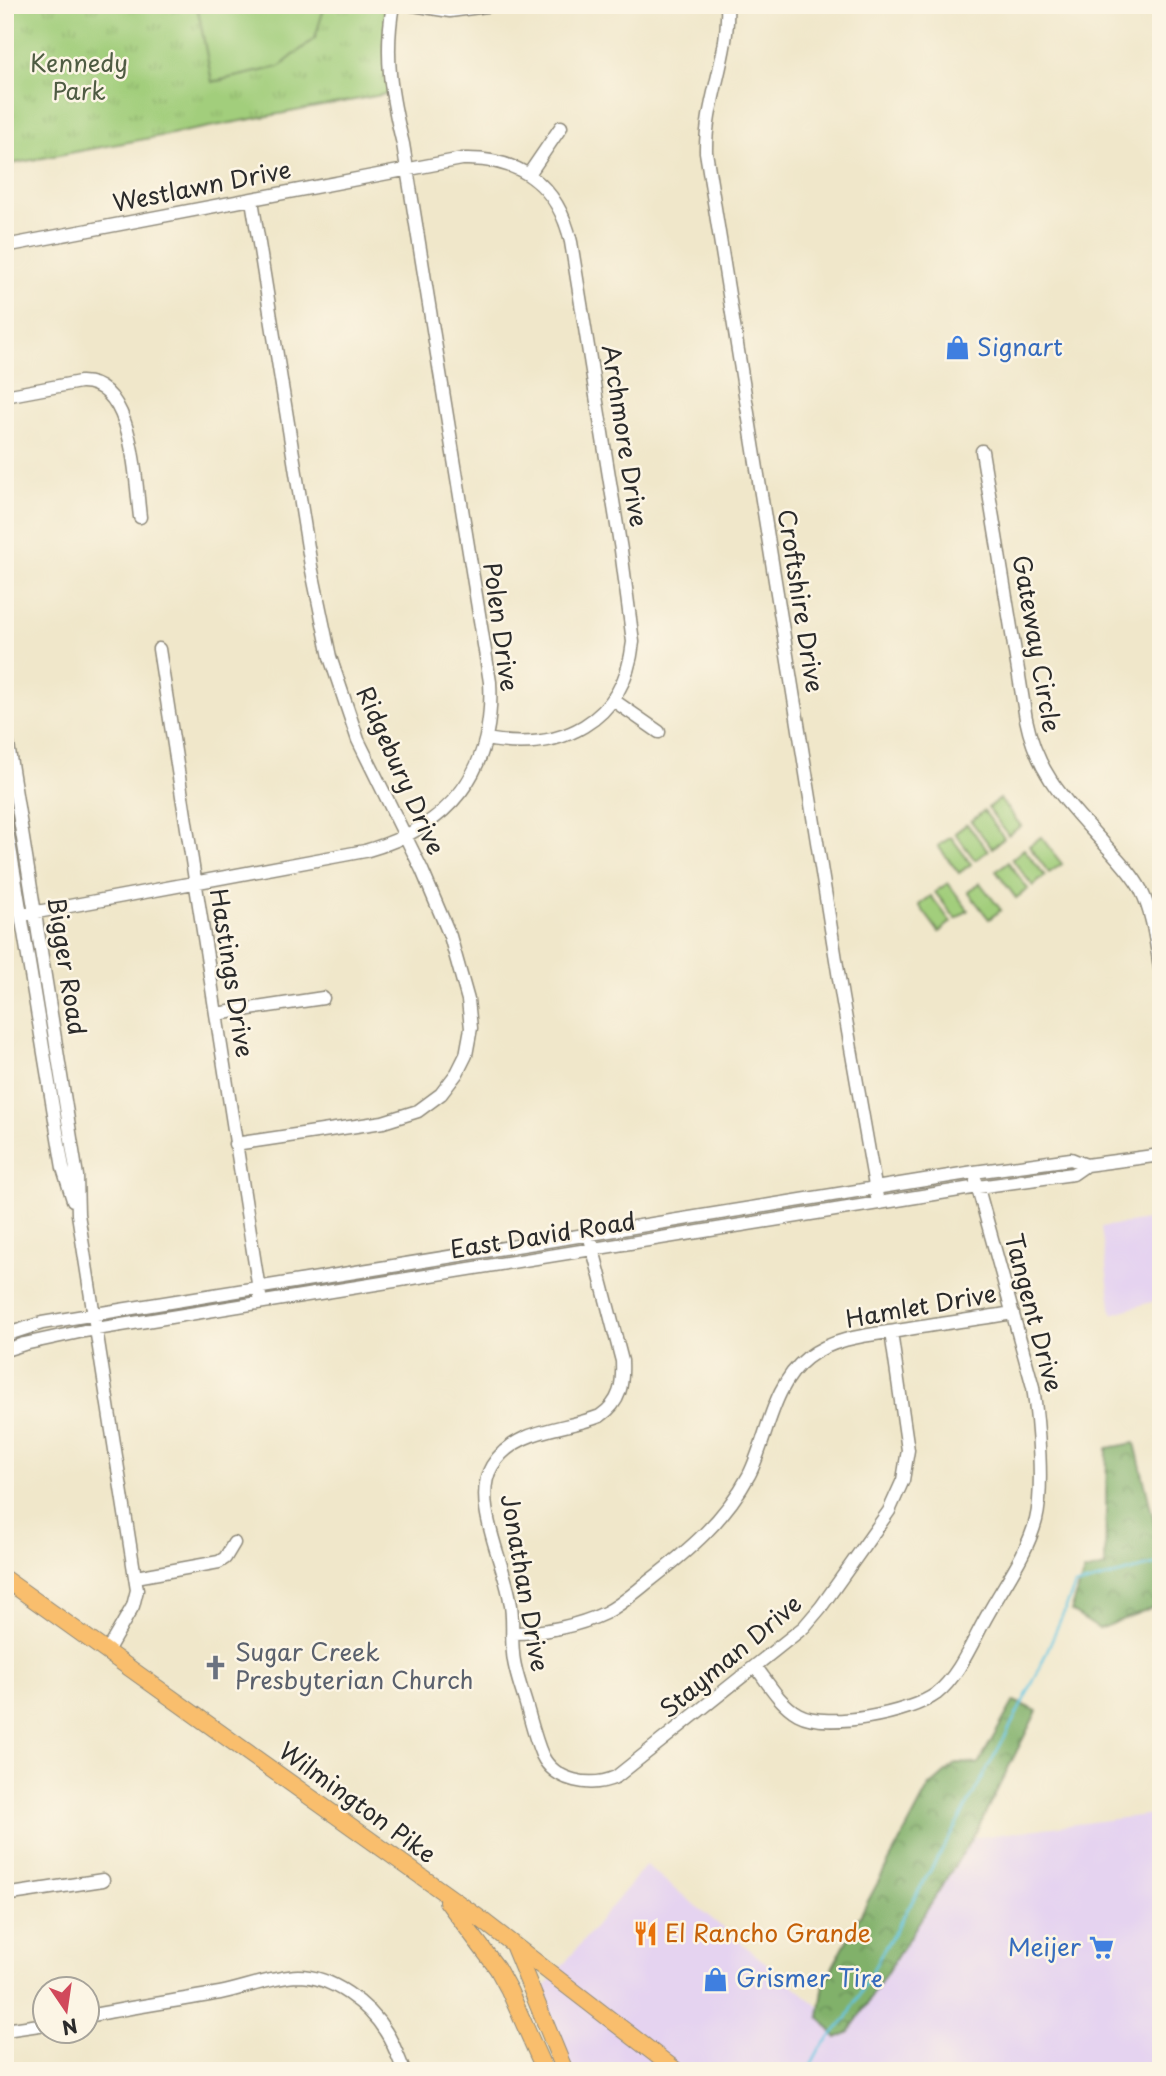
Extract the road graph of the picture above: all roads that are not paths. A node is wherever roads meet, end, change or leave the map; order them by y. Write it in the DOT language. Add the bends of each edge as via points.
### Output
graph roads {
  1 [pos="393,5"];
  2 [pos="413,5"];
  3 [pos="494,5"];
  4 [pos="727,5"];
  5 [pos="561,127"];
  6 [pos="407,169"];
  7 [pos="529,174"];
  8 [pos="252,200"];
  9 [pos="5,246"];
  10 [pos="5,396"];
  11 [pos="982,451"];
  12 [pos="140,517"];
  13 [pos="159,649"];
  14 [pos="613,700"];
  15 [pos="5,726"];
  16 [pos="659,732"];
  17 [pos="486,739"];
  18 [pos="5,818"];
  19 [pos="405,838"];
  20 [pos="196,883"];
  21 [pos="35,913"];
  22 [pos="21,915"];
  23 [pos="1161,973"];
  24 [pos="323,998"];
  25 [pos="216,1014"];
  26 [pos="235,1144"];
  27 [pos="1161,1155"];
  28 [pos="1086,1165"];
  29 [pos="974,1172"];
  30 [pos="978,1187"];
  31 [pos="876,1188"];
  32 [pos="878,1203"];
  33 [pos="78,1214"];
  34 [pos="589,1234"];
  35 [pos="593,1250"];
  36 [pos="258,1288"];
  37 [pos="261,1303"];
  38 [pos="1013,1312"];
  39 [pos="93,1314"];
  40 [pos="95,1329"];
  41 [pos="891,1332"];
  42 [pos="5,1335"];
  43 [pos="5,1350"];
  44 [pos="234,1543"];
  45 [pos="136,1577"];
  46 [pos="5,1579"];
  47 [pos="513,1633"];
  48 [pos="107,1651"];
  49 [pos="756,1667"];
  50 [pos="590,1783"];
  51 [pos="103,1880"];
  52 [pos="437,1888"];
  53 [pos="5,1895"];
  54 [pos="514,1945"];
  55 [pos="530,1984"];
  56 [pos="510,1992"];
  57 [pos="102,2014"];
  58 [pos="32,2026"];
  59 [pos="5,2030"];
  60 [pos="404,2071"];
  61 [pos="545,2071"];
  62 [pos="565,2071"];
  63 [pos="677,2071"];
  1 -- 6 [label="street, Polen Drive" via="388,67"];
  2 -- 3 [label="street" via="450,11"];
  4 -- 31 [label="street, Croftshire Drive" via="726,33 706,122 706,152"];
  5 -- 7 [label="street"];
  6 -- 7 [label="street, Archmore Drive" via="476,159 505,163"];
  6 -- 8 [label="street, Westlawn Drive"];
  6 -- 17 [label="street, Polen Drive" via="490,681"];
  7 -- 14 [label="street, Archmore Drive" via="556,204 568,230 621,550 634,642"];
  8 -- 9 [label="street, Westlawn Drive"];
  8 -- 19 [label="street, Ridgebury Drive" via="330,657 358,740"];
  10 -- 12 [label="street" via="80,382 108,392 124,420"];
  11 -- 23 [label="street, Gateway Circle" via="1035,755 1056,788 1140,889 1152,922"];
  13 -- 20 [label="street, Hastings Drive"];
  14 -- 16 [label="street"];
  14 -- 17 [label="street, Archmore Drive" via="593,720 555,740 524,744"];
  15 -- 21 [label="street, Bigger Road"];
  17 -- 19 [label="street, Polen Drive" via="474,769 449,805"];
  18 -- 22 [label="street, Bigger Road"];
  19 -- 20 [label="street, Polen Drive" via="365,851"];
  19 -- 26 [label="street, Ridgebury Drive" via="448,930 468,1000 469,1041 457,1073 441,1094 409,1115"];
  20 -- 21 [label="street, Polen Drive"];
  20 -- 25 [label="street, Hastings Drive"];
  21 -- 22 [label="street, Polen Drive"];
  21 -- 33 [label="street, Bigger Road" via="77,1177"];
  22 -- 33 [label="street, Bigger Road" via="63,1168"];
  24 -- 25 [label="street"];
  25 -- 26 [label="street, Hastings Drive"];
  26 -- 36 [label="street, Hastings Drive"];
  27 -- 28 [label="street, East David Road"];
  28 -- 29 [label="street, East David Road" via="1071,1159"];
  28 -- 30 [label="street, East David Road" via="1073,1174"];
  29 -- 30 [label="street, Tangent Drive"];
  29 -- 31 [label="street, East David Road"];
  30 -- 32 [label="street, East David Road"];
  30 -- 38 [label="street, Tangent Drive"];
  31 -- 32 [label="street, Croftshire Drive"];
  31 -- 34 [label="street, East David Road"];
  32 -- 35 [label="street, East David Road"];
  33 -- 39 [label="street, Bigger Road"];
  34 -- 35 [label="street, Jonathan Drive"];
  34 -- 36 [label="street, East David Road"];
  35 -- 37 [label="street, East David Road"];
  35 -- 47 [label="street, Jonathan Drive" via="622,1360 618,1398 600,1416 533,1433 509,1446 492,1467 485,1486 510,1598"];
  36 -- 37 [label="street, Hastings Drive"];
  36 -- 39 [label="street, East David Road"];
  37 -- 40 [label="street, East David Road"];
  38 -- 41 [label="street, Hamlet Drive"];
  38 -- 49 [label="street, Tangent Drive" via="1036,1410 1037,1516 1021,1556 955,1672 936,1693 919,1703 823,1721 789,1708"];
  39 -- 40 [label="street, Bigger Road"];
  39 -- 42 [label="street, East David Road"];
  40 -- 43 [label="street, East David Road"];
  40 -- 45 [label="street, Bigger Road"];
  41 -- 47 [label="street, Hamlet Drive" via="834,1343 799,1366 780,1392 748,1476 726,1511 691,1549 602,1615 545,1631"];
  41 -- 49 [label="street, Stayman Drive" via="908,1450 896,1499 821,1607"];
  44 -- 45 [label="street" via="219,1562"];
  45 -- 48 [label="street, Bigger Road" via="133,1606"];
  46 -- 48 [label="main road, Wilmington Pike"];
  47 -- 50 [label="street, Jonathan Drive" via="514,1665 542,1755 559,1773"];
  48 -- 52 [label="main road, Wilmington Pike"];
  49 -- 50 [label="street, Stayman Drive" via="616,1777"];
  51 -- 53 [label="street"];
  52 -- 54 [label="main road, Wilmington Pike"];
  52 -- 56 [label="main road"];
  54 -- 55 [label="main road"];
  54 -- 63 [label="main road, Wilmington Pike"];
  55 -- 56 [label="main road"];
  55 -- 62 [label="main road"];
  56 -- 61 [label="main road"];
  57 -- 60 [label="street" via="287,1977 308,1977 338,1988 367,2010 386,2032"];
  58 -- 59 [label="street"];
}
